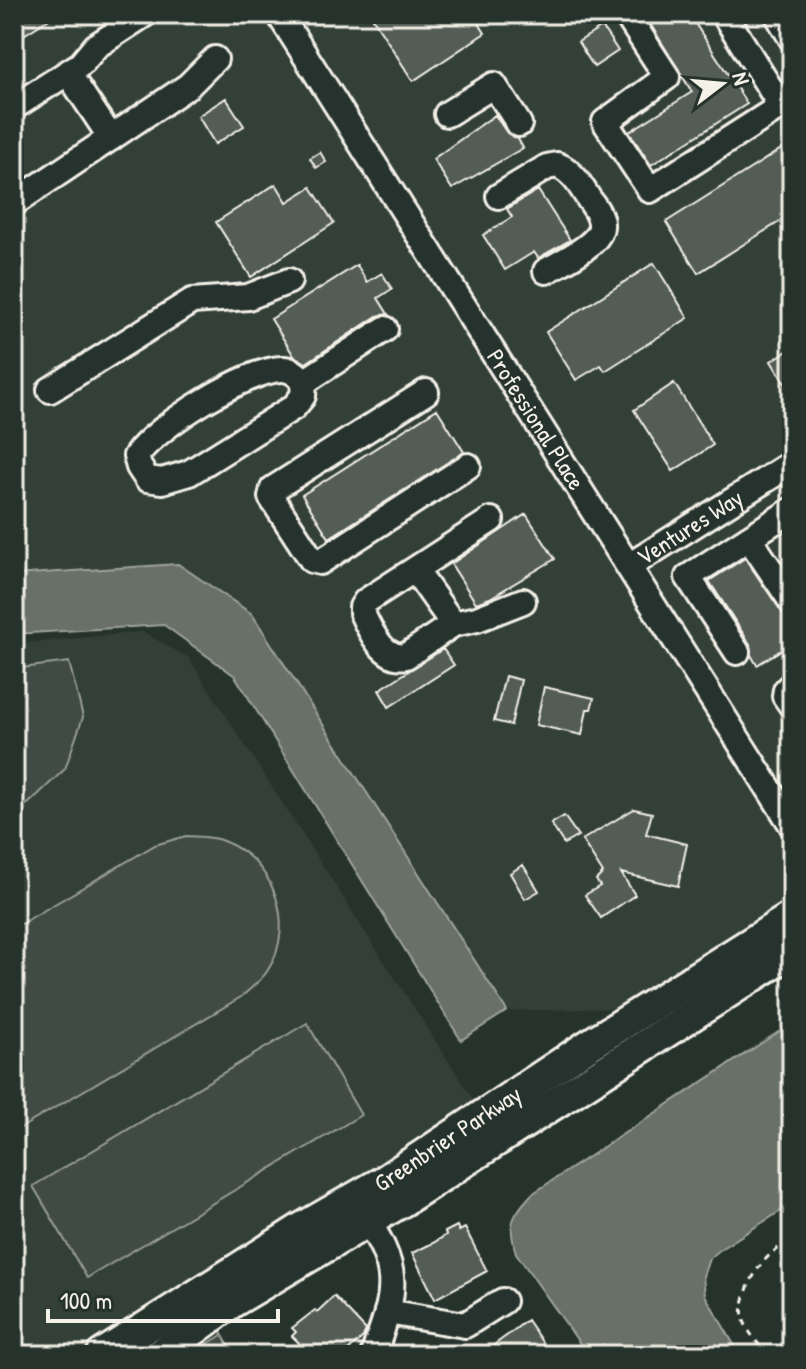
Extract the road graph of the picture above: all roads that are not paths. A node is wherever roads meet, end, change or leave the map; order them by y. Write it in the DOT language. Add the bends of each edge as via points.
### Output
graph roads {
  1 [pos="145,14"];
  2 [pos="279,14"];
  3 [pos="626,14"];
  4 [pos="724,14"];
  5 [pos="777,14"];
  6 [pos="792,39"];
  7 [pos="219,65"];
  8 [pos="68,73"];
  9 [pos="787,102"];
  10 [pos="14,107"];
  11 [pos="447,114"];
  12 [pos="519,124"];
  13 [pos="111,138"];
  14 [pos="499,196"];
  15 [pos="14,203"];
  16 [pos="546,271"];
  17 [pos="289,281"];
  18 [pos="385,329"];
  19 [pos="304,382"];
  20 [pos="50,390"];
  21 [pos="426,392"];
  22 [pos="792,463"];
  23 [pos="468,466"];
  24 [pos="750,489"];
  25 [pos="785,518"];
  26 [pos="491,520"];
  27 [pos="749,538"];
  28 [pos="629,566"];
  29 [pos="415,570"];
  30 [pos="523,601"];
  31 [pos="792,602"];
  32 [pos="453,624"];
  33 [pos="737,652"];
  34 [pos="792,684"];
  35 [pos="792,706"];
  36 [pos="792,825"];
  37 [pos="792,917"];
  38 [pos="792,951"];
  39 [pos="361,1209"];
  40 [pos="503,1301"];
  41 [pos="387,1312"];
  42 [pos="190,1347"];
  43 [pos="102,1355"];
  44 [pos="159,1355"];
  45 [pos="373,1355"];
  1 -- 8 [label="street" via="96,46"];
  2 -- 28 [label="street, Professional Place"];
  3 -- 9 [label="street" via="667,77 605,122 650,190"];
  4 -- 9 [label="street"];
  5 -- 6 [label="street"];
  7 -- 13 [label="street"];
  8 -- 10 [label="street"];
  8 -- 13 [label="street"];
  11 -- 12 [label="street" via="494,85"];
  13 -- 15 [label="street"];
  14 -- 16 [label="street" via="557,165 575,178 597,212 600,233 594,241"];
  17 -- 20 [label="street" via="248,297 192,301"];
  18 -- 19 [label="street"];
  19 -- 19 [label="street" via="303,396 294,407 189,473 162,481 147,479 139,467 136,456 159,431 254,375 285,369"];
  21 -- 23 [label="street" via="273,489 271,497 312,560 320,562"];
  22 -- 24 [label="street, Ventures Way"];
  24 -- 25 [label="street"];
  24 -- 28 [label="street, Ventures Way"];
  25 -- 27 [label="street"];
  26 -- 29 [label="street"];
  27 -- 31 [label="street"];
  27 -- 33 [label="street" via="688,577"];
  28 -- 36 [label="street, Professional Place"];
  29 -- 32 [label="street"];
  29 -- 32 [label="street" via="362,607 365,621 387,653 406,656"];
  30 -- 32 [label="street"];
  34 -- 35 [label="street" via="785,696"];
  37 -- 39 [label="main road, Greenbrier Parkway" via="386,1180"];
  38 -- 39 [label="main road, Greenbrier Parkway"];
  39 -- 41 [label="street" via="393,1274"];
  39 -- 42 [label="main road, Greenbrier Parkway" via="232,1302"];
  39 -- 43 [label="main road, Greenbrier Parkway"];
  40 -- 41 [label="street" via="465,1325"];
  41 -- 45 [label="street"];
  42 -- 44 [label="main road, Greenbrier Parkway"];
}
